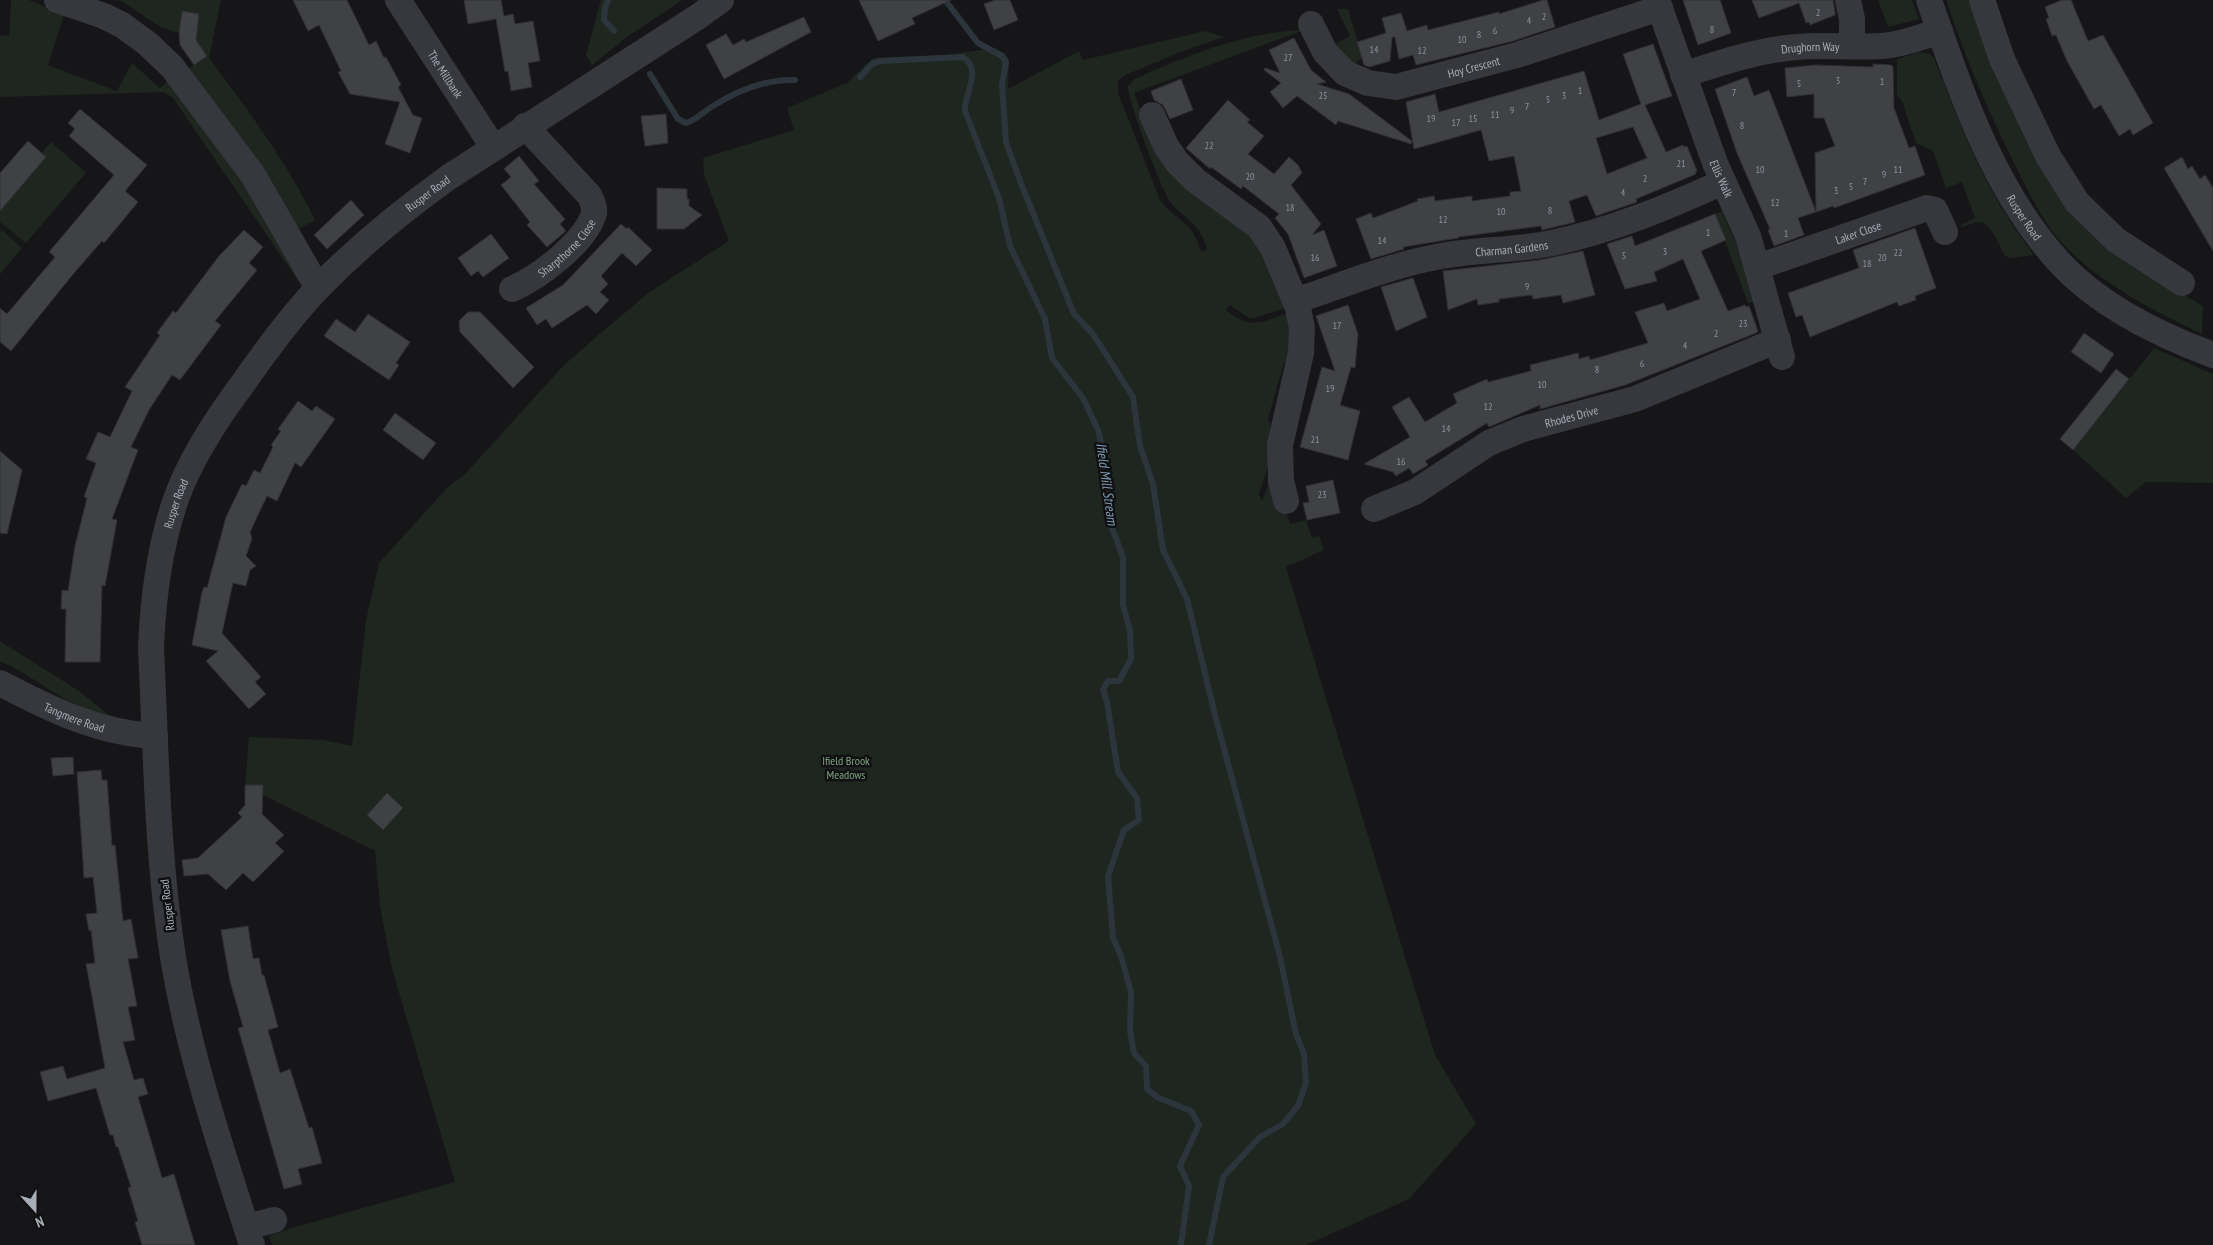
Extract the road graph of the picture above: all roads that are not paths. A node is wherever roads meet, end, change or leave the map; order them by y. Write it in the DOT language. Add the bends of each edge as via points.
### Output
graph roads {
  1 [pos="57,0"];
  2 [pos="398,0"];
  3 [pos="721,0"];
  4 [pos="1848,0"];
  5 [pos="1929,0"];
  6 [pos="1982,0"];
  7 [pos="1658,4"];
  8 [pos="1311,24"];
  9 [pos="1940,31"];
  10 [pos="1852,46"];
  11 [pos="1683,75"];
  12 [pos="1152,115"];
  13 [pos="525,126"];
  14 [pos="493,147"];
  15 [pos="1723,182"];
  16 [pos="1945,232"];
  17 [pos="1758,267"];
  18 [pos="2182,283"];
  19 [pos="318,288"];
  20 [pos="512,289"];
  21 [pos="1295,301"];
  22 [pos="1780,349"];
  23 [pos="2213,355"];
  24 [pos="1286,501"];
  25 [pos="1374,509"];
  26 [pos="0,683"];
  27 [pos="155,736"];
  28 [pos="274,1220"];
  29 [pos="249,1236"];
  1 -- 19 [label="street" via="104,16 122,26 148,44 172,67 253,174"];
  2 -- 14 [label="street, The Millbank"];
  3 -- 13 [label="street, Rusper Road"];
  4 -- 10 [label="street"];
  5 -- 9 [label="street, Rusper Road"];
  6 -- 18 [label="street" via="2002,59 2048,156 2076,202 2116,240"];
  7 -- 8 [label="street, Hoy Crescent" via="1517,56 1396,87 1368,83 1345,73 1325,52"];
  7 -- 11 [label="street, Ellis Walk"];
  9 -- 10 [label="street, Drughorn Way" via="1898,44"];
  9 -- 23 [label="street, Rusper Road" via="1985,148 2019,210 2048,249 2068,270 2116,307 2157,332"];
  10 -- 11 [label="street, Drughorn Way" via="1770,50"];
  11 -- 15 [label="street, Ellis Walk"];
  12 -- 21 [label="street" via="1177,162 1195,180 1259,227 1273,248"];
  13 -- 14 [label="street, Rusper Road"];
  13 -- 20 [label="street, Sharpthorne Close" via="589,195 594,203 594,212 581,234 555,262 528,282"];
  14 -- 19 [label="street, Rusper Road" via="414,202"];
  15 -- 17 [label="street, Ellis Walk" via="1745,228"];
  15 -- 21 [label="street, Charman Gardens" via="1644,216 1586,235 1550,243 1420,260"];
  16 -- 17 [label="street, Laker Close" via="1935,210 1927,208"];
  17 -- 22 [label="street, Ellis Walk"];
  19 -- 27 [label="street, Rusper Road" via="226,406 197,454 176,498 165,536 153,608 151,648"];
  21 -- 24 [label="street" via="1302,328 1301,353 1280,445 1281,481"];
  22 -- 25 [label="street, Rhodes Drive" via="1635,399 1524,429 1489,443 1415,492"];
  26 -- 27 [label="street, Tangmere Road" via="85,723 127,734"];
  27 -- 29 [label="street, Rusper Road" via="160,841 173,958 196,1060"];
  28 -- 29 [label="street"];
}
